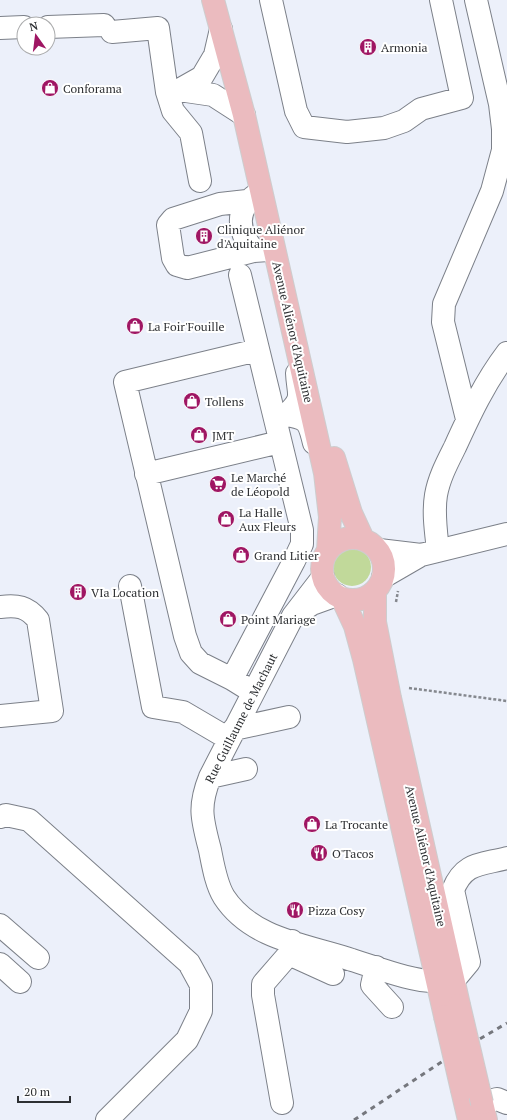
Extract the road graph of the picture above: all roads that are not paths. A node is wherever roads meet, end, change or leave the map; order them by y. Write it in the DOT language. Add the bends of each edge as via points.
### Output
graph roads {
  1 [pos="213,0"];
  2 [pos="227,0"];
  3 [pos="271,0"];
  4 [pos="441,0"];
  5 [pos="476,0"];
  6 [pos="16,27"];
  7 [pos="56,27"];
  8 [pos="0,28"];
  9 [pos="221,29"];
  10 [pos="244,115"];
  11 [pos="200,181"];
  12 [pos="254,196"];
  13 [pos="264,251"];
  14 [pos="240,275"];
  15 [pos="296,343"];
  16 [pos="258,350"];
  17 [pos="507,353"];
  18 [pos="280,417"];
  19 [pos="467,419"];
  20 [pos="280,442"];
  21 [pos="146,474"];
  22 [pos="329,503"];
  23 [pos="507,534"];
  24 [pos="371,545"];
  25 [pos="328,550"];
  26 [pos="429,552"];
  27 [pos="323,577"];
  28 [pos="386,585"];
  29 [pos="130,586"];
  30 [pos="339,596"];
  31 [pos="0,606"];
  32 [pos="293,616"];
  33 [pos="232,679"];
  34 [pos="253,692"];
  35 [pos="0,716"];
  36 [pos="289,717"];
  37 [pos="232,734"];
  38 [pos="246,769"];
  39 [pos="210,776"];
  40 [pos="0,817"];
  41 [pos="507,858"];
  42 [pos="0,925"];
  43 [pos="290,947"];
  44 [pos="38,958"];
  45 [pos="0,964"];
  46 [pos="376,967"];
  47 [pos="333,974"];
  48 [pos="446,980"];
  49 [pos="20,982"];
  50 [pos="392,1007"];
  51 [pos="452,1011"];
  52 [pos="282,1103"];
  53 [pos="507,1103"];
  54 [pos="484,1112"];
  55 [pos="107,1120"];
  56 [pos="469,1120"];
  1 -- 9 [label="main road, Avenue Aliénor d'Aquitaine"];
  2 -- 24 [label="main road, Avenue Aliénor d'Aquitaine" via="337,470 352,513"];
  3 -- 4 [label="street" via="296,111 304,127 347,132 384,128 404,121 421,109 462,98"];
  5 -- 19 [label="street" via="500,104 503,150 492,191 444,304 443,322"];
  6 -- 8 [label="street"];
  7 -- 11 [label="street" via="158,28 171,105 191,133"];
  9 -- 10 [label="main road, Avenue Aliénor d'Aquitaine"];
  9 -- 10 [label="street" via="215,55 202,77 179,90 213,95"];
  10 -- 12 [label="main road, Avenue Aliénor d'Aquitaine"];
  12 -- 13 [label="main road, Avenue Aliénor d'Aquitaine"];
  12 -- 13 [label="street" via="173,219 168,225 173,258 177,265 187,268"];
  13 -- 15 [label="main road, Avenue Aliénor d'Aquitaine"];
  14 -- 16 [label="street"];
  15 -- 18 [label="street" via="300,396 296,405"];
  15 -- 22 [label="main road, Avenue Aliénor d'Aquitaine" via="326,473"];
  16 -- 18 [label="street"];
  16 -- 21 [label="street" via="125,382"];
  17 -- 19 [label="street" via="493,371"];
  18 -- 20 [label="street"];
  18 -- 22 [label="street" via="301,417 309,424"];
  19 -- 26 [label="street" via="439,480"];
  20 -- 21 [label="street"];
  20 -- 33 [label="street" via="302,530 302,544"];
  21 -- 33 [label="street" via="191,653 200,663"];
  22 -- 25 [label="main road, Avenue Aliénor d'Aquitaine"];
  23 -- 26 [label="street"];
  24 -- 25 [label="main road" via="354,537 335,543"];
  24 -- 26 [label="street"];
  24 -- 28 [label="main road" via="384,563"];
  25 -- 27 [label="main road" via="322,568"];
  26 -- 28 [label="street"];
  27 -- 30 [label="main road" via="331,591"];
  27 -- 32 [label="street, Rue Guillaume de Machaut"];
  28 -- 30 [label="main road" via="359,599"];
  28 -- 48 [label="main road, Avenue Aliénor d'Aquitaine" via="375,622"];
  29 -- 37 [label="street" via="153,707 183,712"];
  30 -- 32 [label="street" via="312,604"];
  30 -- 48 [label="main road, Avenue Aliénor d'Aquitaine" via="355,626"];
  31 -- 35 [label="street" via="18,605 31,611 38,620 52,711"];
  32 -- 34 [label="street, Rue Guillaume de Machaut"];
  33 -- 34 [label="street"];
  34 -- 37 [label="street, Rue Guillaume de Machaut"];
  36 -- 37 [label="street"];
  37 -- 39 [label="street, Rue Guillaume de Machaut"];
  38 -- 39 [label="street"];
  39 -- 43 [label="street, Rue Guillaume de Machaut" via="203,796 202,818 224,896 239,916"];
  40 -- 55 [label="street" via="6,815 29,820 189,963 201,985 202,1011 187,1040"];
  41 -- 48 [label="street" via="468,868 457,880 453,890 469,962"];
  42 -- 44 [label="street"];
  43 -- 46 [label="street, Rue Guillaume de Machaut"];
  43 -- 47 [label="street"];
  43 -- 52 [label="street" via="263,984 262,995"];
  45 -- 49 [label="street"];
  46 -- 48 [label="street, Rue Guillaume de Machaut" via="429,982"];
  46 -- 50 [label="street" via="372,985"];
  48 -- 51 [label="main road, Avenue Aliénor d'Aquitaine"];
  51 -- 54 [label="main road, Avenue Aliénor d'Aquitaine, bridge"];
  51 -- 56 [label="main road, Avenue Aliénor d'Aquitaine, bridge" via="462,1090"];
  53 -- 54 [label="street" via="497,1099"];
}
